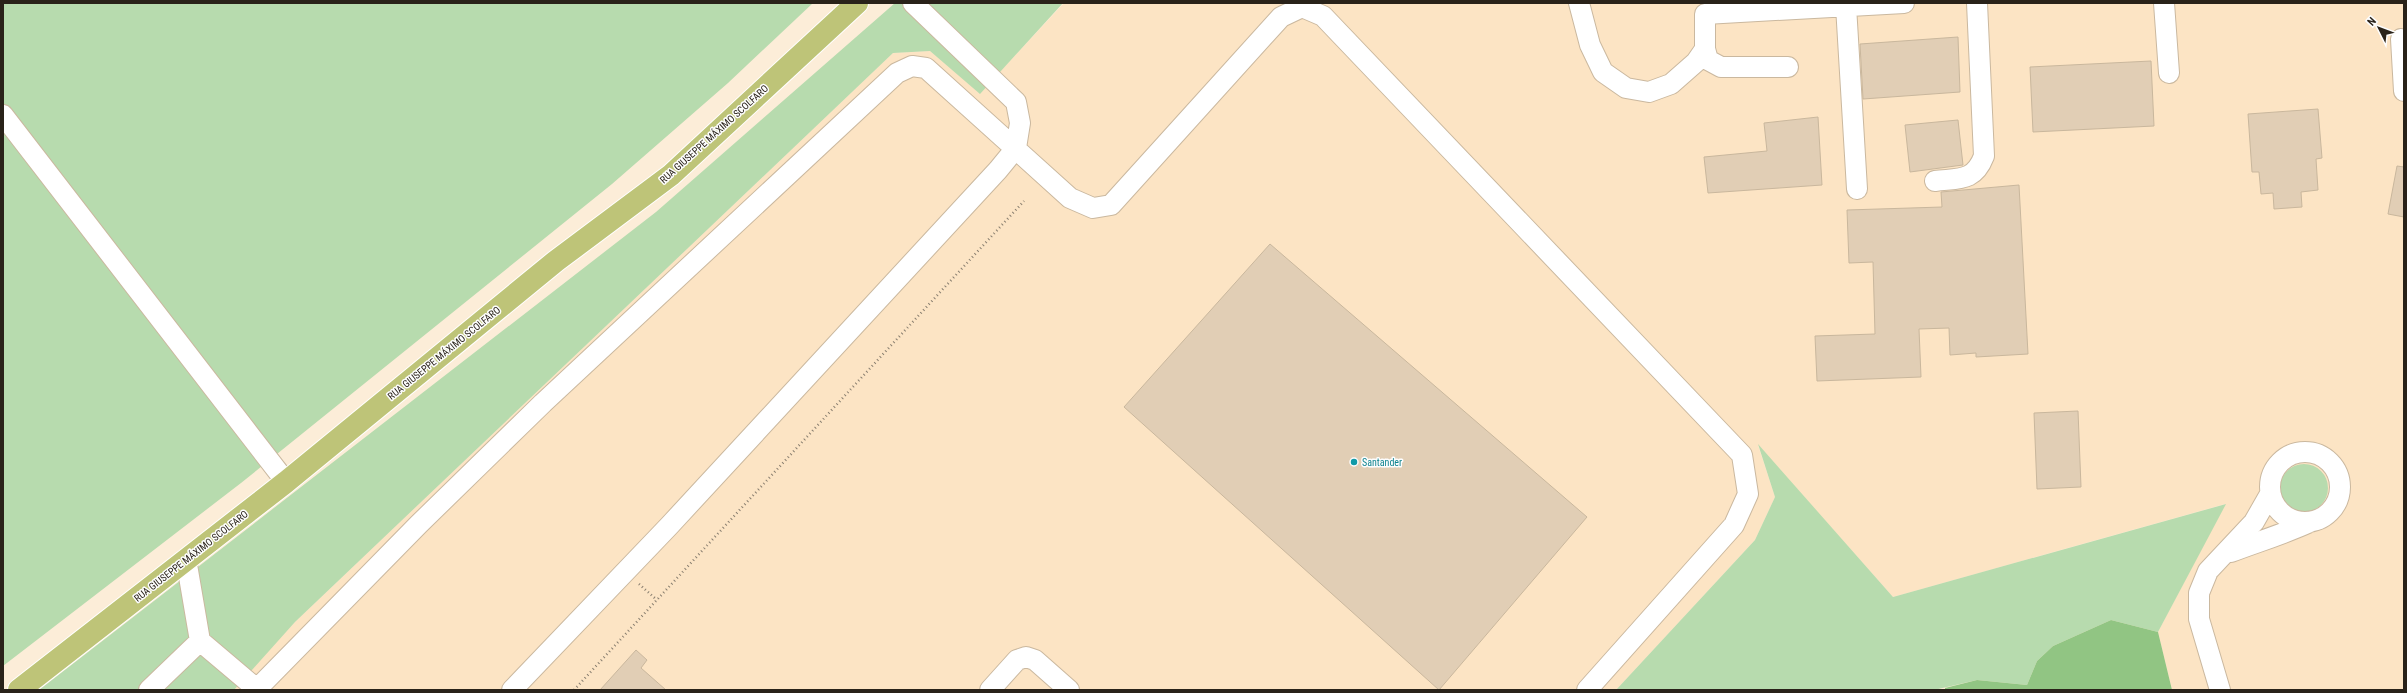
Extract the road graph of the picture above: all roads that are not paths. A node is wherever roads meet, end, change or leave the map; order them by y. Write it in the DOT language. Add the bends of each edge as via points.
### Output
graph roads {
  1 [pos="857,3"];
  2 [pos="913,3"];
  3 [pos="1579,3"];
  4 [pos="1904,3"];
  5 [pos="1977,3"];
  6 [pos="2164,3"];
  7 [pos="1846,6"];
  8 [pos="1705,9"];
  9 [pos="2401,39"];
  10 [pos="1705,50"];
  11 [pos="1788,67"];
  12 [pos="2168,73"];
  13 [pos="2404,91"];
  14 [pos="3,115"];
  15 [pos="1016,148"];
  16 [pos="1935,181"];
  17 [pos="1857,189"];
  18 [pos="286,482"];
  19 [pos="2270,494"];
  20 [pos="2310,522"];
  21 [pos="2220,557"];
  22 [pos="186,559"];
  23 [pos="200,641"];
  24 [pos="19,690"];
  25 [pos="149,690"];
  26 [pos="257,690"];
  27 [pos="512,690"];
  28 [pos="990,690"];
  29 [pos="1069,690"];
  30 [pos="1587,690"];
  31 [pos="2220,690"];
  1 -- 18 [label="main road, RUA GIUSEPPE MÁXIMO SCOLFARO" via="671,174 556,261"];
  2 -- 15 [label="street" via="1016,102 1020,123"];
  3 -- 10 [label="street" via="1590,45 1603,72 1626,88 1649,92 1671,84 1696,62"];
  4 -- 7 [label="street"];
  5 -- 16 [label="street" via="1984,156 1979,169 1970,176"];
  6 -- 12 [label="street"];
  7 -- 8 [label="street"];
  7 -- 17 [label="street"];
  8 -- 10 [label="street"];
  9 -- 13 [label="street"];
  10 -- 11 [label="street" via="1708,60 1721,67"];
  14 -- 18 [label="street"];
  15 -- 26 [label="street" via="926,68 912,66 897,73 543,403 418,524"];
  15 -- 27 [label="street" via="626,571"];
  15 -- 30 [label="street" via="1070,198 1094,208 1111,205 1281,17 1302,7 1324,16 1742,455 1748,494 1734,525"];
  18 -- 22 [label="main road, RUA GIUSEPPE MÁXIMO SCOLFARO"];
  19 -- 20 [label="street" via="2280,512 2288,518 2298,522"];
  19 -- 20 [label="street" via="2273,470 2281,460 2303,451 2315,452 2326,457 2340,477 2341,489 2338,501 2331,511"];
  19 -- 21 [label="street" via="2254,522"];
  20 -- 21 [label="street"];
  21 -- 31 [label="street" via="2208,571 2199,593 2199,619"];
  22 -- 23 [label="street"];
  22 -- 24 [label="main road, RUA GIUSEPPE MÁXIMO SCOLFARO"];
  23 -- 25 [label="street"];
  23 -- 26 [label="street"];
  28 -- 29 [label="street" via="1017,660 1026,657 1035,660"];
}
